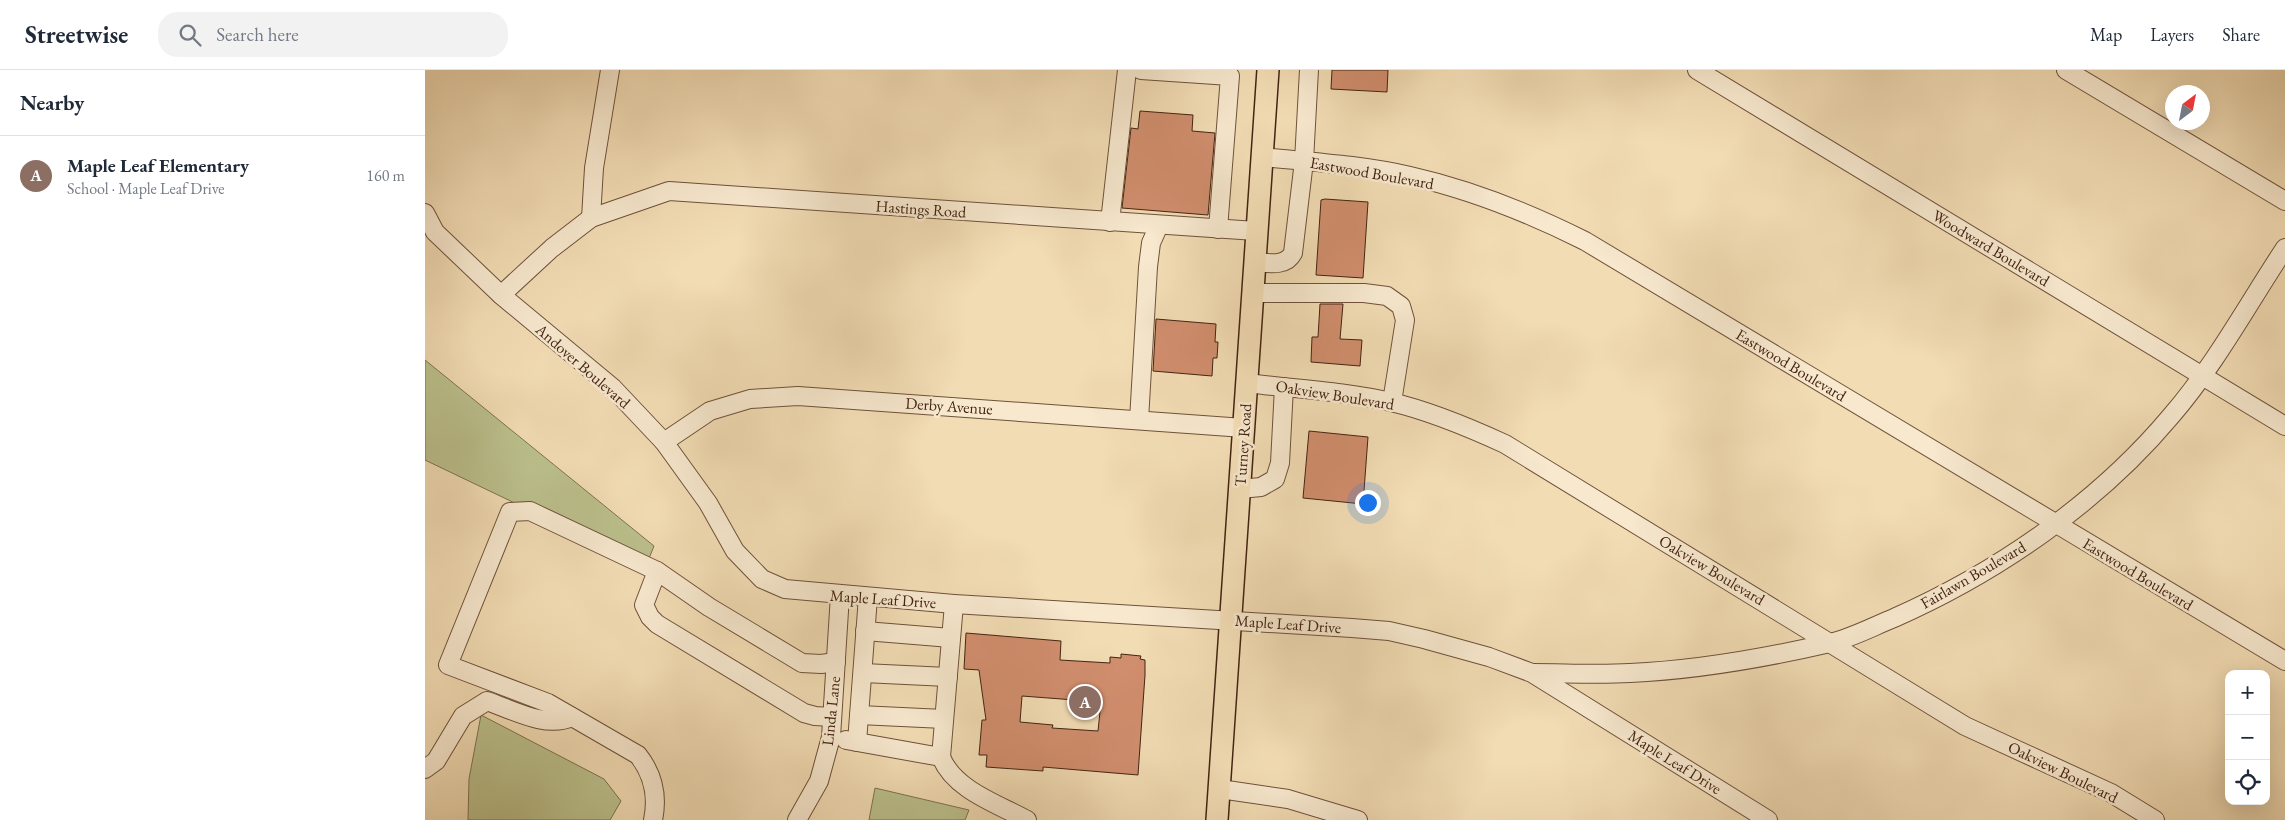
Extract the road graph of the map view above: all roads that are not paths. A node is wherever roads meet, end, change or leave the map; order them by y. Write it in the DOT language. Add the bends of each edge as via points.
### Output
graph roads {
  1 [pos="611,70"];
  2 [pos="1127,70"];
  3 [pos="1141,70"];
  4 [pos="1268,70"];
  5 [pos="1309,70"];
  6 [pos="1697,70"];
  7 [pos="2066,70"];
  8 [pos="1230,73"];
  9 [pos="1263,157"];
  10 [pos="1304,161"];
  11 [pos="2285,201"];
  12 [pos="425,213"];
  13 [pos="591,218"];
  14 [pos="1110,222"];
  15 [pos="1159,225"];
  16 [pos="1218,229"];
  17 [pos="1256,232"];
  18 [pos="2285,248"];
  19 [pos="1254,262"];
  20 [pos="1252,293"];
  21 [pos="501,295"];
  22 [pos="2202,375"];
  23 [pos="1247,383"];
  24 [pos="1285,387"];
  25 [pos="1392,402"];
  26 [pos="1139,420"];
  27 [pos="2285,426"];
  28 [pos="1244,428"];
  29 [pos="664,442"];
  30 [pos="1239,489"];
  31 [pos="2056,525"];
  32 [pos="657,571"];
  33 [pos="762,579"];
  34 [pos="840,595"];
  35 [pos="868,597"];
  36 [pos="954,604"];
  37 [pos="1230,620"];
  38 [pos="865,631"];
  39 [pos="951,638"];
  40 [pos="1832,642"];
  41 [pos="2285,661"];
  42 [pos="836,662"];
  43 [pos="1532,672"];
  44 [pos="863,673"];
  45 [pos="948,677"];
  46 [pos="859,715"];
  47 [pos="573,717"];
  48 [pos="832,717"];
  49 [pos="944,719"];
  50 [pos="831,737"];
  51 [pos="857,742"];
  52 [pos="941,758"];
  53 [pos="425,770"];
  54 [pos="1220,789"];
  55 [pos="653,820"];
  56 [pos="797,820"];
  57 [pos="1027,820"];
  58 [pos="1217,820"];
  59 [pos="1358,820"];
  60 [pos="1768,820"];
  61 [pos="2155,820"];
  1 -- 13 [label="street" via="594,168"];
  2 -- 14 [label="street"];
  3 -- 8 [label="street"];
  4 -- 9 [label="main road, Turney Road"];
  5 -- 10 [label="street"];
  6 -- 22 [label="street, Woodward Boulevard"];
  7 -- 11 [label="street"];
  8 -- 16 [label="street"];
  9 -- 10 [label="street, Eastwood Boulevard"];
  9 -- 17 [label="main road, Turney Road"];
  10 -- 19 [label="street" via="1293,253 1284,261"];
  10 -- 31 [label="street, Eastwood Boulevard" via="1409,176 1481,196 1537,217 1585,241"];
  12 -- 21 [label="street, Andover Boulevard" via="435,232"];
  13 -- 14 [label="street, Hastings Road" via="669,191"];
  13 -- 21 [label="street, Hastings Road" via="552,248"];
  14 -- 15 [label="street, Hastings Road"];
  15 -- 16 [label="street, Hastings Road"];
  15 -- 26 [label="street" via="1151,243 1148,267"];
  16 -- 17 [label="street, Hastings Road"];
  17 -- 19 [label="main road, Turney Road"];
  18 -- 22 [label="street, Fairlawn Boulevard"];
  19 -- 20 [label="main road, Turney Road"];
  20 -- 23 [label="main road, Turney Road"];
  20 -- 25 [label="street" via="1364,293 1387,296 1401,306 1405,320"];
  21 -- 29 [label="street, Andover Boulevard" via="613,388"];
  22 -- 27 [label="street, Woodward Boulevard"];
  22 -- 31 [label="street, Fairlawn Boulevard" via="2147,443"];
  23 -- 24 [label="street, Oakview Boulevard"];
  23 -- 28 [label="main road, Turney Road"];
  24 -- 25 [label="street, Oakview Boulevard"];
  24 -- 30 [label="street" via="1275,479 1261,487"];
  25 -- 40 [label="street, Oakview Boulevard" via="1443,418 1505,444"];
  26 -- 28 [label="street, Derby Avenue"];
  26 -- 29 [label="street, Derby Avenue" via="797,396 751,399 710,411"];
  28 -- 30 [label="main road, Turney Road"];
  29 -- 33 [label="street, Andover Boulevard" via="708,503 735,550"];
  30 -- 37 [label="main road, Turney Road"];
  31 -- 40 [label="street, Fairlawn Boulevard" via="1930,602"];
  31 -- 41 [label="street, Eastwood Boulevard"];
  32 -- 42 [label="street" via="709,608 802,663"];
  32 -- 47 [label="street" via="530,511 510,512 448,665 548,703"];
  32 -- 48 [label="street" via="644,605 657,624 804,713"];
  33 -- 34 [label="street, Maple Leaf Drive" via="785,589"];
  34 -- 35 [label="street, Maple Leaf Drive"];
  34 -- 42 [label="street, Linda Lane"];
  35 -- 36 [label="street, Maple Leaf Drive"];
  35 -- 38 [label="street"];
  36 -- 37 [label="street, Maple Leaf Drive"];
  36 -- 39 [label="street"];
  37 -- 43 [label="street, Maple Leaf Drive" via="1389,631 1460,648"];
  37 -- 54 [label="main road, Turney Road"];
  38 -- 39 [label="street"];
  38 -- 44 [label="street"];
  39 -- 45 [label="street"];
  40 -- 43 [label="street, Fairlawn Boulevard" via="1673,670 1629,674"];
  40 -- 61 [label="street, Oakview Boulevard" via="1965,726 2111,793"];
  42 -- 48 [label="street, Linda Lane"];
  43 -- 60 [label="street, Maple Leaf Drive"];
  44 -- 45 [label="street"];
  44 -- 46 [label="street"];
  45 -- 49 [label="street"];
  46 -- 49 [label="street"];
  46 -- 51 [label="street"];
  47 -- 53 [label="street" via="543,721 487,701 463,716 436,761"];
  47 -- 55 [label="street" via="638,754 648,768 654,789"];
  48 -- 50 [label="street, Linda Lane"];
  49 -- 52 [label="street"];
  50 -- 51 [label="street"];
  50 -- 56 [label="street, Linda Lane" via="819,781"];
  51 -- 52 [label="street"];
  52 -- 57 [label="street" via="945,768 970,789"];
  54 -- 58 [label="main road, Turney Road"];
  54 -- 59 [label="street" via="1288,798"];
}
